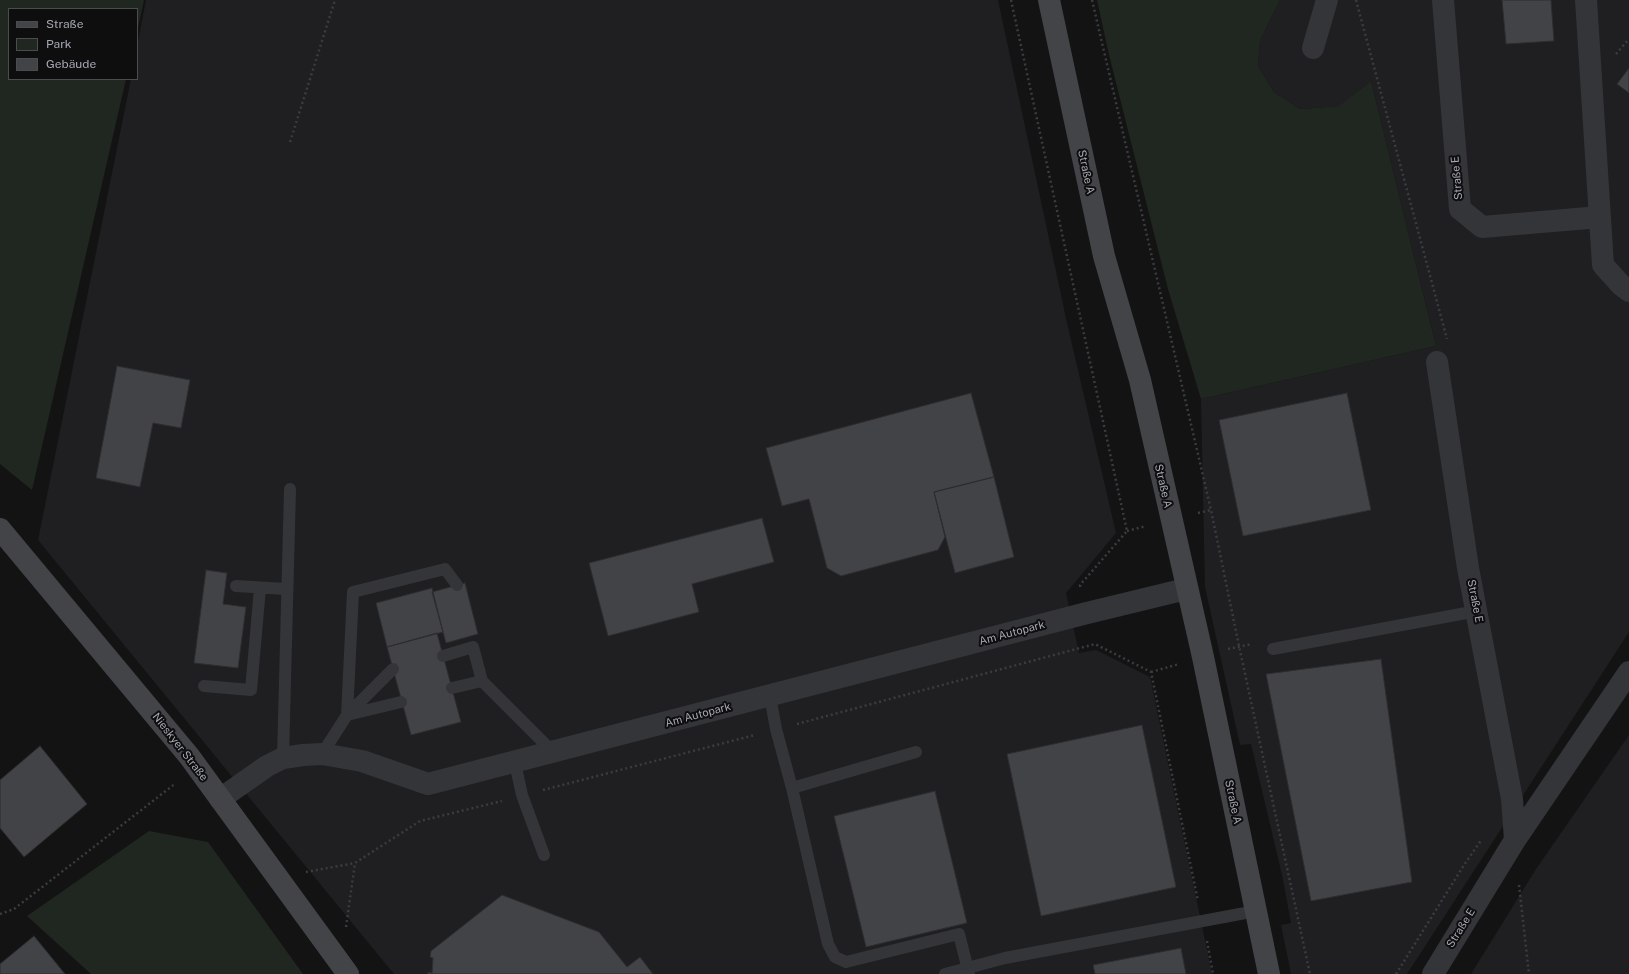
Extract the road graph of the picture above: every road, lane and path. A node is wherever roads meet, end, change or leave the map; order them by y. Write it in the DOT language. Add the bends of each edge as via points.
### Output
graph roads {
  1 [pos="335,0"];
  2 [pos="1011,0"];
  3 [pos="1049,0"];
  4 [pos="1092,0"];
  5 [pos="1327,0"];
  6 [pos="1356,0"];
  7 [pos="1442,0"];
  8 [pos="1586,0"];
  9 [pos="1313,48"];
  10 [pos="290,142"];
  11 [pos="1600,217"];
  12 [pos="1629,291"];
  13 [pos="1437,362"];
  14 [pos="290,489"];
  15 [pos="0,529"];
  16 [pos="457,585"];
  17 [pos="236,586"];
  18 [pos="260,588"];
  19 [pos="286,589"];
  20 [pos="1186,589"];
  21 [pos="1477,611"];
  22 [pos="1087,613"];
  23 [pos="1095,644"];
  24 [pos="1273,649"];
  25 [pos="444,656"];
  26 [pos="393,669"];
  27 [pos="1629,672"];
  28 [pos="482,681"];
  29 [pos="204,686"];
  30 [pos="452,688"];
  31 [pos="770,696"];
  32 [pos="401,702"];
  33 [pos="347,715"];
  34 [pos="916,752"];
  35 [pos="554,753"];
  36 [pos="322,754"];
  37 [pos="283,758"];
  38 [pos="515,762"];
  39 [pos="195,764"];
  40 [pos="792,788"];
  41 [pos="220,799"];
  42 [pos="1515,840"];
  43 [pos="544,855"];
  44 [pos="355,863"];
  45 [pos="300,874"];
  46 [pos="1518,882"];
  47 [pos="1256,911"];
  48 [pos="0,914"];
  49 [pos="968,971"];
  50 [pos="348,974"];
  51 [pos="945,974"];
  52 [pos="1269,974"];
  53 [pos="1310,974"];
  54 [pos="1433,974"];
  55 [pos="1529,974"];
  1 -- 10 [label="path"];
  2 -- 22 [label="path" via="1127,531 1080,585"];
  3 -- 20 [label="street, Straße A" via="1104,256 1140,380"];
  4 -- 53 [label="path" via="1211,510"];
  5 -- 9 [label="street"];
  6 -- 13 [label="path" via="1448,338"];
  7 -- 11 [label="street, Straße E" via="1460,209 1482,227"];
  8 -- 11 [label="street"];
  11 -- 12 [label="street" via="1603,265"];
  13 -- 21 [label="street, Straße E" via="1468,568"];
  14 -- 19 [label="lane"];
  15 -- 39 [label="street, Nieskyer Straße"];
  16 -- 33 [label="lane" via="445,569 353,592"];
  17 -- 18 [label="lane"];
  18 -- 19 [label="lane"];
  18 -- 29 [label="lane" via="251,690"];
  19 -- 37 [label="lane"];
  20 -- 22 [label="street, Am Autopark"];
  20 -- 47 [label="street, Straße A" via="1203,657"];
  21 -- 24 [label="lane"];
  21 -- 42 [label="street, Straße E" via="1512,799"];
  22 -- 23 [label="path"];
  22 -- 31 [label="street, Am Autopark"];
  25 -- 28 [label="lane" via="471,642"];
  26 -- 33 [label="lane"];
  27 -- 42 [label="street, Straße E"];
  28 -- 30 [label="lane"];
  28 -- 35 [label="lane"];
  31 -- 35 [label="street, Am Autopark"];
  31 -- 40 [label="lane"];
  32 -- 33 [label="lane"];
  33 -- 36 [label="lane"];
  34 -- 40 [label="lane"];
  35 -- 38 [label="street, Am Autopark"];
  36 -- 37 [label="street, Am Autopark"];
  36 -- 38 [label="street, Am Autopark" via="362,761 428,784"];
  37 -- 41 [label="street, Am Autopark" via="267,766"];
  38 -- 43 [label="lane" via="522,796"];
  39 -- 41 [label="street, Nieskyer Straße"];
  39 -- 48 [label="path" via="174,784 14,909"];
  40 -- 49 [label="lane" via="828,944 835,957 846,962 959,934"];
  41 -- 50 [label="street, Nieskyer Straße"];
  42 -- 54 [label="street, Straße E"];
  44 -- 45 [label="path"];
  46 -- 55 [label="path"];
  47 -- 49 [label="lane" via="1005,958"];
  47 -- 52 [label="street, Straße A"];
  49 -- 51 [label="lane"];
}
